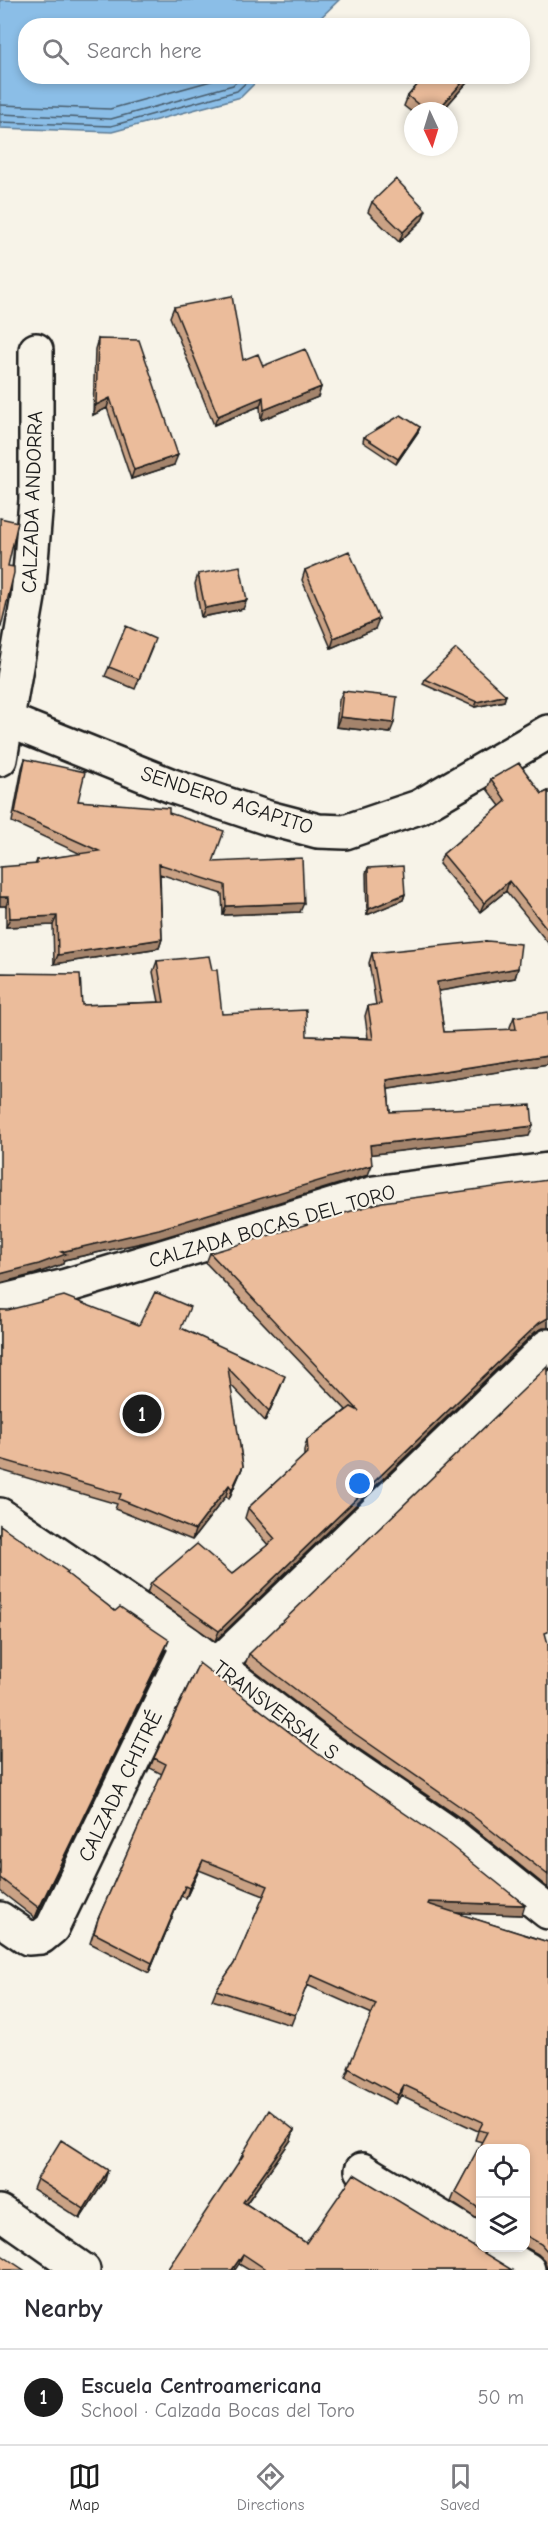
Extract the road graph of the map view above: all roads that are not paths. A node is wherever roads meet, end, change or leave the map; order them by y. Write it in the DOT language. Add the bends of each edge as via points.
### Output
graph roads {
  1 [pos="36,350"];
  2 [pos="4,719"];
  3 [pos="548,732"];
  4 [pos="0,759"];
  5 [pos="548,1170"];
  6 [pos="0,1302"];
  7 [pos="548,1346"];
  8 [pos="0,1515"];
  9 [pos="189,1644"];
  10 [pos="217,1665"];
  11 [pos="548,1912"];
  12 [pos="0,1919"];
  13 [pos="362,2170"];
  14 [pos="0,2212"];
  15 [pos="476,2239"];
  16 [pos="499,2252"];
  17 [pos="83,2270"];
  18 [pos="528,2270"];
  1 -- 2 [label="street, CALZADA ANDORRA" via="36,500 28,597"];
  2 -- 3 [label="street, SENDERO AGAPITO" via="183,790 318,831 345,832 419,807"];
  2 -- 4 [label="street, CALZADA ANDORRA"];
  5 -- 6 [label="street, CALZADA BOCAS DEL TORO" via="374,1193 66,1286"];
  7 -- 10 [label="street"];
  8 -- 9 [label="street, TRANSVERSAL S"];
  9 -- 10 [label="street, TRANSVERSAL S"];
  9 -- 12 [label="street, CALZADA CHITRÉ" via="52,1928 41,1937 28,1938"];
  10 -- 11 [label="street, TRANSVERSAL S" via="326,1749 453,1836"];
  13 -- 15 [label="street"];
  14 -- 17 [label="street"];
  16 -- 18 [label="street"];
}
